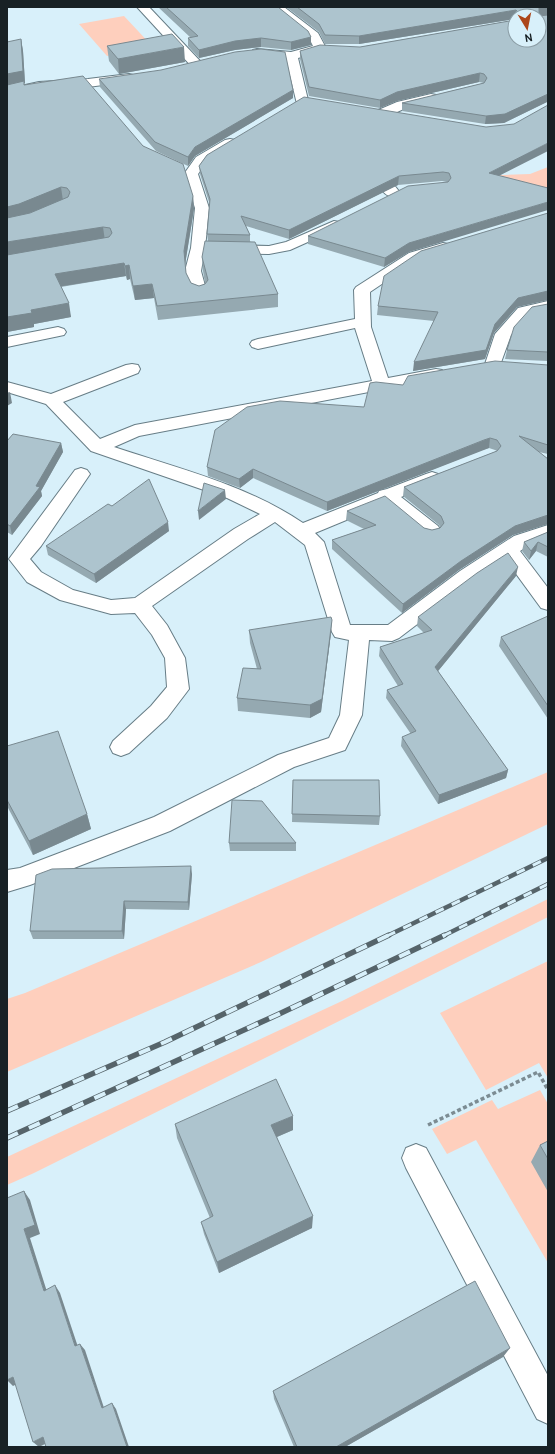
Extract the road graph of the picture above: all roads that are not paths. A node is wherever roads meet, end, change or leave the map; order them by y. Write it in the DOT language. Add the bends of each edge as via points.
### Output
graph roads {
  1 [pos="143,7"];
  2 [pos="277,7"];
  3 [pos="320,48"];
  4 [pos="336,49"];
  5 [pos="242,55"];
  6 [pos="291,56"];
  7 [pos="212,61"];
  8 [pos="197,65"];
  9 [pos="183,68"];
  10 [pos="140,77"];
  11 [pos="88,83"];
  12 [pos="7,93"];
  13 [pos="98,95"];
  14 [pos="440,96"];
  15 [pos="302,100"];
  16 [pos="316,103"];
  17 [pos="288,108"];
  18 [pos="366,112"];
  19 [pos="381,114"];
  20 [pos="403,118"];
  21 [pos="242,136"];
  22 [pos="177,168"];
  23 [pos="191,174"];
  24 [pos="382,181"];
  25 [pos="393,195"];
  26 [pos="344,219"];
  27 [pos="458,242"];
  28 [pos="198,248"];
  29 [pos="199,293"];
  30 [pos="548,306"];
  31 [pos="363,322"];
  32 [pos="58,332"];
  33 [pos="7,342"];
  34 [pos="258,344"];
  35 [pos="494,365"];
  36 [pos="132,369"];
  37 [pos="456,370"];
  38 [pos="381,383"];
  39 [pos="7,387"];
  40 [pos="52,400"];
  41 [pos="97,447"];
  42 [pos="445,472"];
  43 [pos="80,474"];
  44 [pos="386,495"];
  45 [pos="275,513"];
  46 [pos="301,531"];
  47 [pos="431,531"];
  48 [pos="548,532"];
  49 [pos="510,548"];
  50 [pos="548,603"];
  51 [pos="140,605"];
  52 [pos="360,632"];
  53 [pos="121,747"];
  54 [pos="7,881"];
  55 [pos="416,1158"];
  56 [pos="548,1408"];
  1 -- 8 [label="lane"];
  2 -- 3 [label="lane" via="314,36"];
  3 -- 4 [label="lane"];
  3 -- 6 [label="lane"];
  5 -- 6 [label="lane" via="261,52"];
  6 -- 15 [label="lane"];
  7 -- 8 [label="lane"];
  8 -- 9 [label="lane"];
  10 -- 11 [label="lane"];
  11 -- 12 [label="lane" via="39,86"];
  11 -- 13 [label="lane"];
  14 -- 19 [label="lane" via="402,105"];
  15 -- 16 [label="lane"];
  15 -- 17 [label="lane"];
  18 -- 19 [label="lane"];
  19 -- 20 [label="lane"];
  21 -- 23 [label="lane" via="201,160"];
  22 -- 23 [label="lane"];
  23 -- 28 [label="lane" via="202,208"];
  24 -- 25 [label="lane"];
  26 -- 28 [label="lane" via="290,246 269,250"];
  27 -- 31 [label="lane" via="414,256 362,290"];
  28 -- 29 [label="lane" via="193,271"];
  30 -- 35 [label="lane" via="524,312 503,334"];
  31 -- 34 [label="lane"];
  31 -- 38 [label="lane"];
  32 -- 33 [label="lane"];
  36 -- 40 [label="lane"];
  37 -- 38 [label="lane"];
  38 -- 41 [label="lane" via="135,431"];
  39 -- 40 [label="lane"];
  40 -- 41 [label="lane"];
  41 -- 45 [label="lane" via="234,494"];
  42 -- 44 [label="lane"];
  43 -- 51 [label="lane" via="20,559 34,577 67,595 111,607"];
  44 -- 46 [label="lane"];
  44 -- 47 [label="lane"];
  45 -- 46 [label="lane"];
  45 -- 51 [label="lane"];
  46 -- 52 [label="lane" via="314,542 342,632"];
  48 -- 49 [label="lane" via="521,541"];
  49 -- 50 [label="lane"];
  49 -- 52 [label="lane" via="467,576 392,633"];
  51 -- 53 [label="lane" via="160,630 175,658 178,689 159,712"];
  52 -- 54 [label="lane" via="351,715 337,744 286,761 162,824 21,878"];
  55 -- 56 [label="lane"];
}
